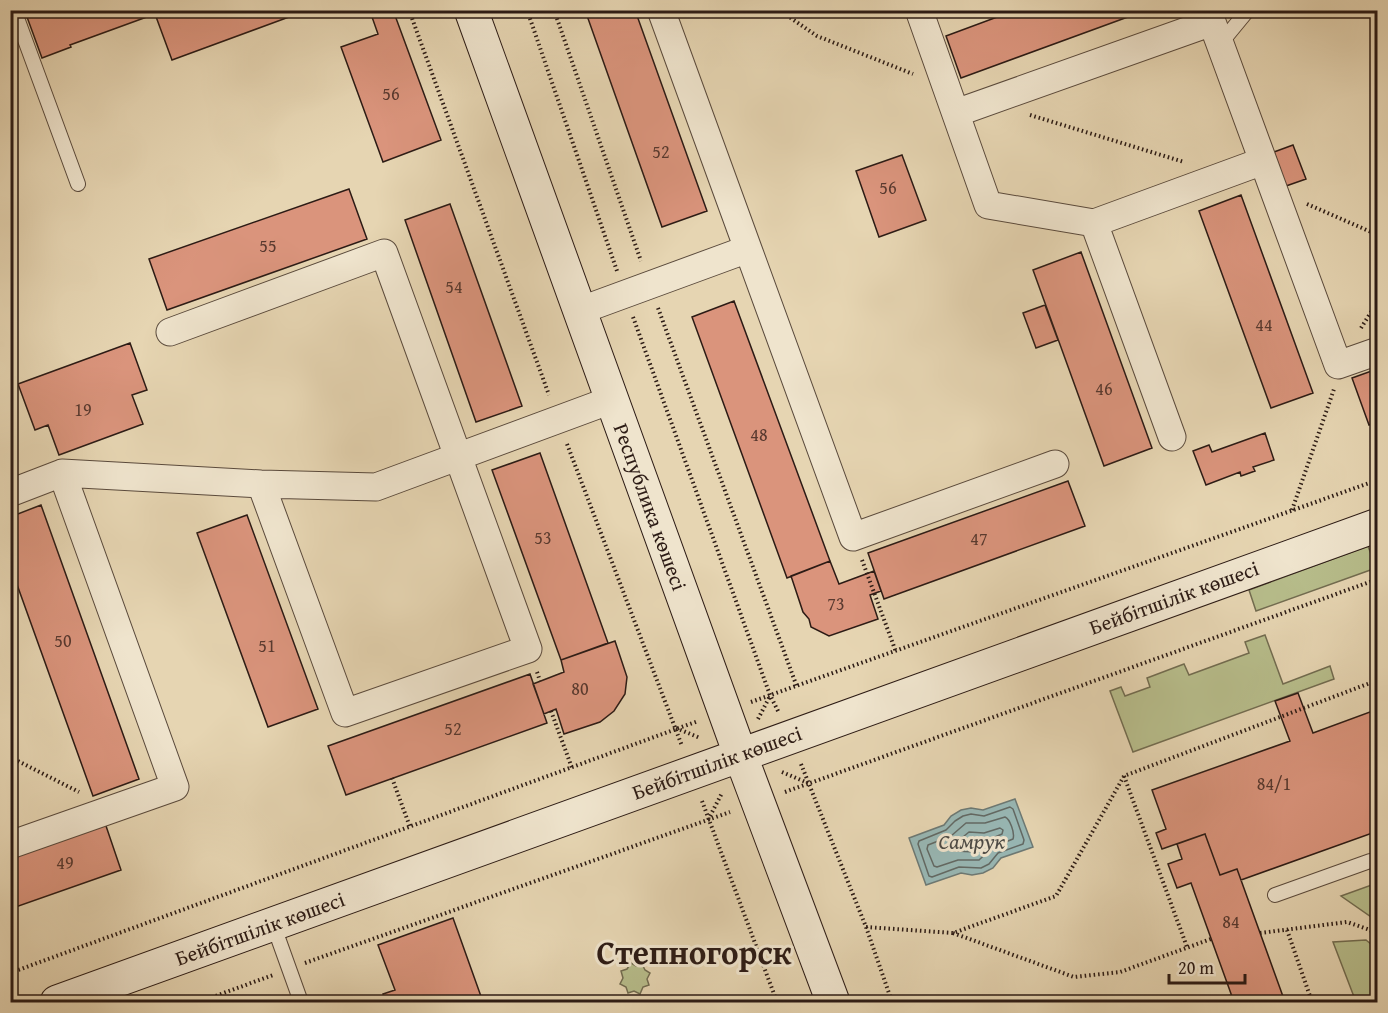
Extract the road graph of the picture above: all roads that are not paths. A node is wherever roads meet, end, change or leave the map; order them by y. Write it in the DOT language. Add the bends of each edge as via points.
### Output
graph roads {
  1 [pos="14,10"];
  2 [pos="471,10"];
  3 [pos="661,10"];
  4 [pos="919,10"];
  5 [pos="1248,10"];
  6 [pos="1220,44"];
  7 [pos="956,113"];
  8 [pos="1263,161"];
  9 [pos="78,184"];
  10 [pos="1094,224"];
  11 [pos="748,249"];
  12 [pos="579,311"];
  13 [pos="170,332"];
  14 [pos="1377,351"];
  15 [pos="611,400"];
  16 [pos="1172,437"];
  17 [pos="460,457"];
  18 [pos="1055,464"];
  19 [pos="62,473"];
  20 [pos="261,484"];
  21 [pos="10,493"];
  22 [pos="1377,525"];
  23 [pos="740,754"];
  24 [pos="10,845"];
  25 [pos="1377,863"];
  26 [pos="1275,895"];
  27 [pos="273,924"];
  28 [pos="57,1002"];
  29 [pos="301,1002"];
  30 [pos="832,1002"];
  1 -- 9 [label="lane"];
  2 -- 12 [label="street, Республика көшесі"];
  3 -- 11 [label="street"];
  4 -- 7 [label="street"];
  5 -- 6 [label="lane"];
  6 -- 7 [label="street" via="1212,22"];
  6 -- 8 [label="street"];
  7 -- 10 [label="street" via="988,205"];
  8 -- 10 [label="street"];
  8 -- 14 [label="street" via="1338,365"];
  10 -- 16 [label="street"];
  11 -- 12 [label="street"];
  11 -- 18 [label="street" via="853,537"];
  12 -- 15 [label="street, Республика көшесі"];
  13 -- 17 [label="street" via="384,254"];
  15 -- 17 [label="street"];
  15 -- 23 [label="street, Республика көшесі"];
  17 -- 20 [label="street" via="376,487"];
  17 -- 20 [label="street" via="528,649 345,713"];
  19 -- 20 [label="street"];
  19 -- 21 [label="street"];
  19 -- 24 [label="street" via="175,787"];
  22 -- 23 [label="street, Бейбітшілік көшесі"];
  23 -- 27 [label="street, Бейбітшілік көшесі"];
  23 -- 30 [label="street, Республика көшесі"];
  25 -- 26 [label="lane" via="1370,861"];
  27 -- 28 [label="street, Бейбітшілік көшесі"];
  27 -- 29 [label="lane"];
}
